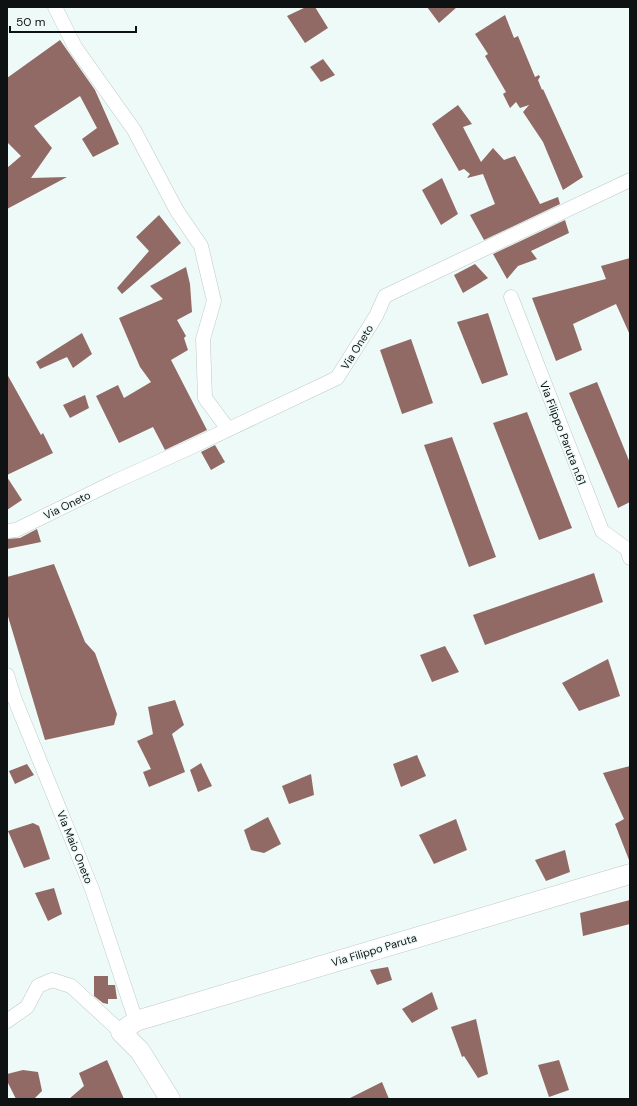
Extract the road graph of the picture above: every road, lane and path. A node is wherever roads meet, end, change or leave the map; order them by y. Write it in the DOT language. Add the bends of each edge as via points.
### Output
graph roads {
  1 [pos="55,7"];
  2 [pos="630,180"];
  3 [pos="511,297"];
  4 [pos="228,429"];
  5 [pos="7,531"];
  6 [pos="630,558"];
  7 [pos="7,675"];
  8 [pos="630,874"];
  9 [pos="7,1021"];
  10 [pos="129,1027"];
  11 [pos="170,1099"];
  1 -- 4 [label="street" via="75,47 134,130 177,211 201,246 214,301 203,339 205,398"];
  2 -- 4 [label="street, Via Oneto" via="385,296 376,316 337,378"];
  3 -- 6 [label="street, Via Filippo Paruta n.61" via="602,531 627,549"];
  4 -- 5 [label="street, Via Oneto" via="16,530"];
  7 -- 10 [label="street, Via Maio Oneto" via="92,889"];
  8 -- 10 [label="street, Via Filippo Paruta"];
  9 -- 10 [label="street" via="27,1007 38,986 52,980 70,986"];
  10 -- 11 [label="street" via="140,1051"];
}
